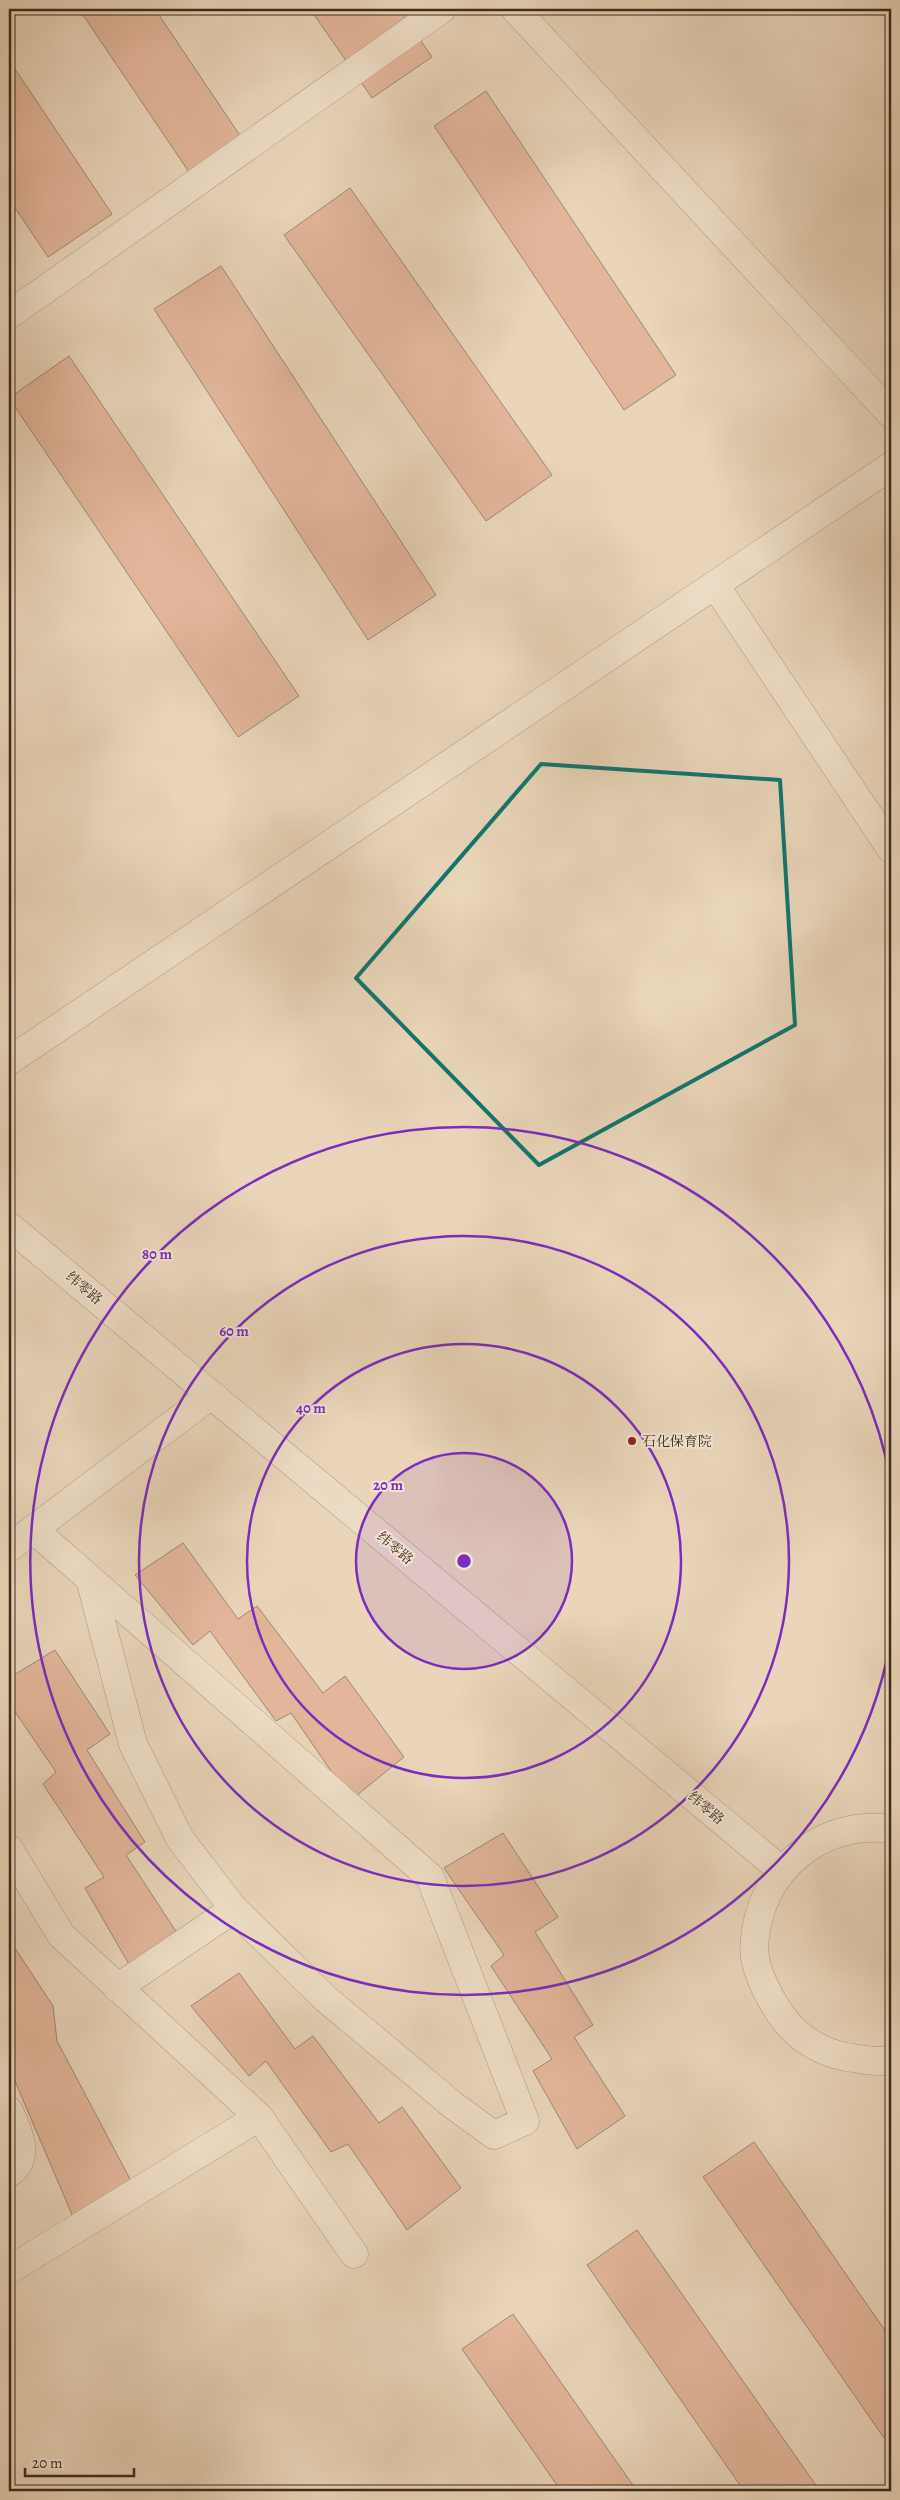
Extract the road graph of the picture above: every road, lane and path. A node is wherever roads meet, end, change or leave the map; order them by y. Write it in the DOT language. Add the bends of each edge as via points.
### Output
graph roads {
  1 [pos="442,9"];
  2 [pos="515,9"];
  3 [pos="9,315"];
  4 [pos="891,414"];
  5 [pos="891,466"];
  6 [pos="716,584"];
  7 [pos="891,849"];
  8 [pos="9,1061"];
  9 [pos="9,1226"];
  10 [pos="211,1395"];
  11 [pos="33,1529"];
  12 [pos="9,1548"];
  13 [pos="90,1579"];
  14 [pos="891,1829"];
  15 [pos="9,1849"];
  16 [pos="781,1870"];
  17 [pos="234,1909"];
  18 [pos="118,1988"];
  19 [pos="891,2060"];
  20 [pos="9,2112"];
  21 [pos="259,2118"];
  22 [pos="9,2173"];
  23 [pos="354,2254"];
  24 [pos="9,2270"];
  1 -- 3 [label="street"];
  2 -- 4 [label="street"];
  5 -- 6 [label="street"];
  6 -- 7 [label="street"];
  6 -- 8 [label="street"];
  9 -- 10 [label="street, 纬零路"];
  10 -- 11 [label="street"];
  10 -- 16 [label="street, 纬零路"];
  11 -- 12 [label="street"];
  11 -- 13 [label="street"];
  13 -- 17 [label="street" via="133,1744 180,1839"];
  13 -- 17 [label="street" via="430,1877 525,2121 494,2135 462,2112 326,1999"];
  14 -- 16 [label="street" via="872,1826 846,1830 800,1852"];
  15 -- 18 [label="street" via="61,1936"];
  16 -- 19 [label="street" via="764,1898 756,1926 754,1956 765,1989 783,2019 804,2040 832,2054"];
  17 -- 18 [label="street"];
  18 -- 21 [label="street"];
  20 -- 22 [label="street" via="21,2138 19,2161"];
  21 -- 23 [label="street"];
  21 -- 24 [label="street"];
}
